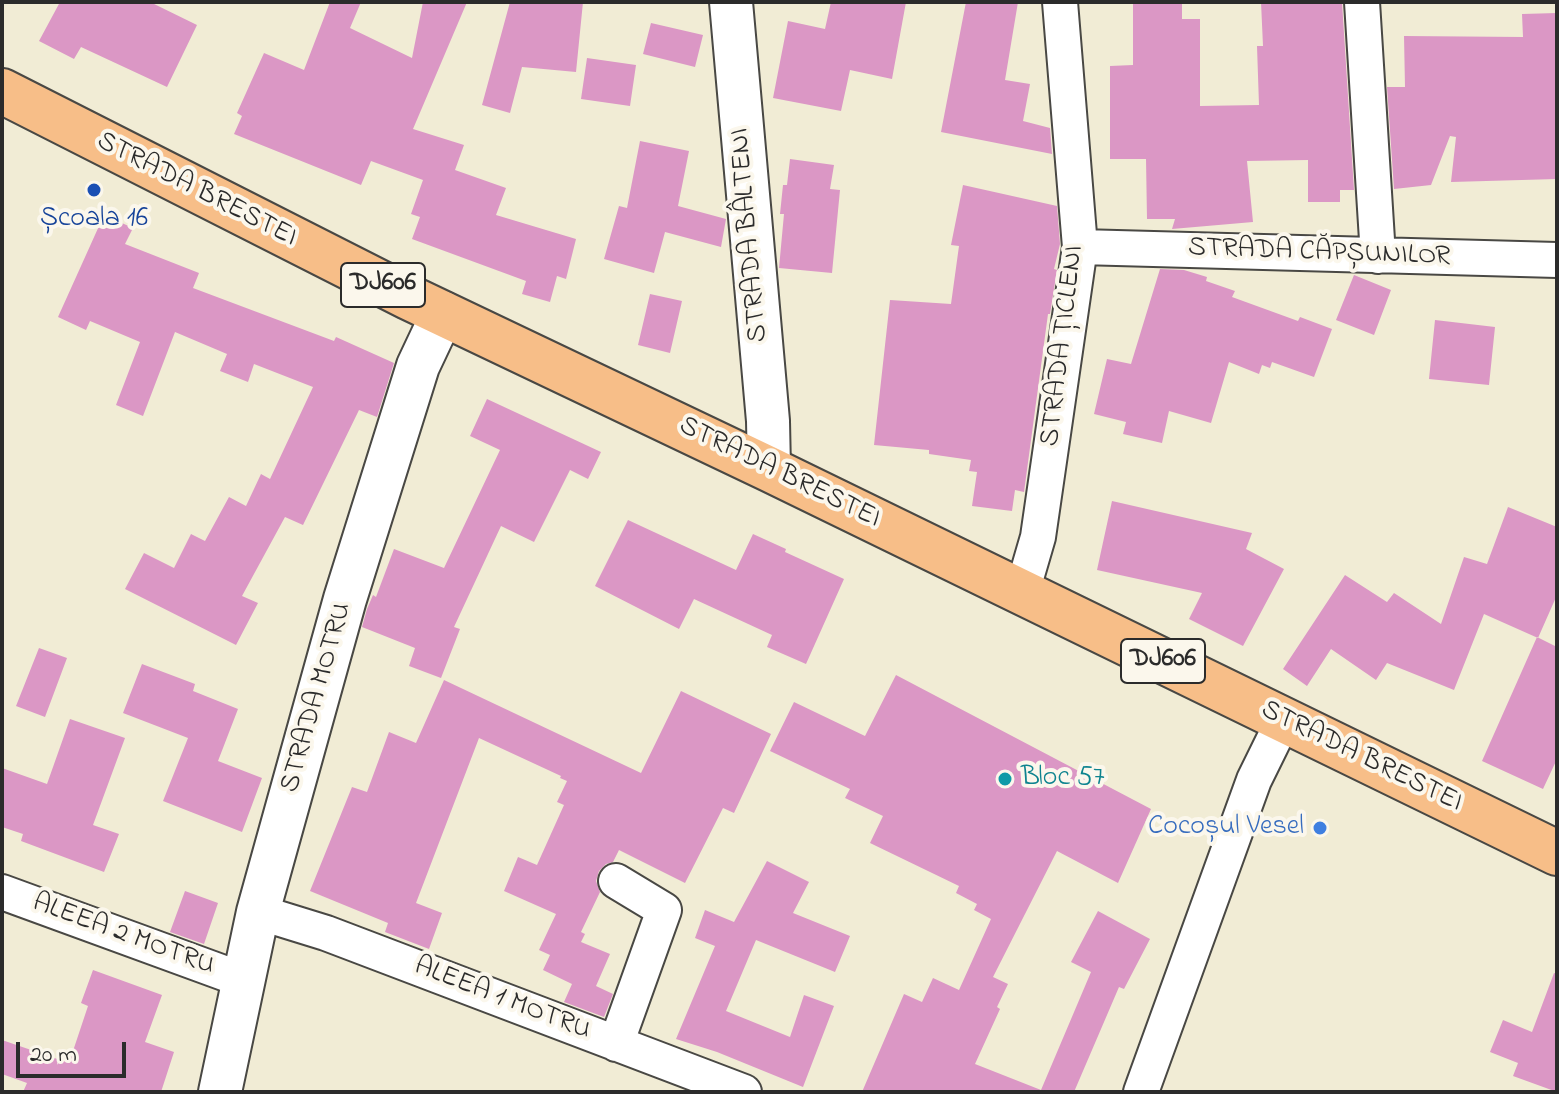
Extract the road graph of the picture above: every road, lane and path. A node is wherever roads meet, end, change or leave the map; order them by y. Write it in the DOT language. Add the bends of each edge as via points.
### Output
graph roads {
  1 [pos="731,2"];
  2 [pos="1060,2"];
  3 [pos="1362,2"];
  4 [pos="2,91"];
  5 [pos="1080,247"];
  6 [pos="1378,256"];
  7 [pos="1557,260"];
  8 [pos="443,313"];
  9 [pos="769,469"];
  10 [pos="1022,592"];
  11 [pos="1283,721"];
  12 [pos="1553,840"];
  13 [pos="616,881"];
  14 [pos="2,892"];
  15 [pos="258,912"];
  16 [pos="243,980"];
  17 [pos="616,1044"];
  18 [pos="220,1092"];
  19 [pos="744,1092"];
  20 [pos="1141,1092"];
  1 -- 9 [label="street, STRADA BÂLTENI"];
  2 -- 5 [label="street, STRADA ȚICLENI"];
  3 -- 6 [label="street"];
  4 -- 8 [label="main road, STRADA BRESTEI / DJ606"];
  5 -- 6 [label="street, STRADA CĂPȘUNILOR"];
  5 -- 10 [label="street, STRADA ȚICLENI" via="1038,537"];
  6 -- 7 [label="street, STRADA CĂPȘUNILOR"];
  8 -- 9 [label="main road, STRADA BRESTEI / DJ606"];
  8 -- 15 [label="street, STRADA MOTRU" via="418,366 345,599"];
  9 -- 10 [label="main road, STRADA BRESTEI / DJ606"];
  10 -- 11 [label="main road, STRADA BRESTEI / DJ606"];
  11 -- 12 [label="main road, STRADA BRESTEI / DJ606"];
  11 -- 20 [label="street" via="1254,780"];
  13 -- 17 [label="street" via="664,910"];
  14 -- 16 [label="street, ALEEA 2 MOTRU"];
  15 -- 16 [label="street, STRADA MOTRU"];
  15 -- 17 [label="street, ALEEA 1 MOTRU"];
  16 -- 18 [label="street, STRADA MOTRU"];
  17 -- 19 [label="street, ALEEA 1 MOTRU"];
}
